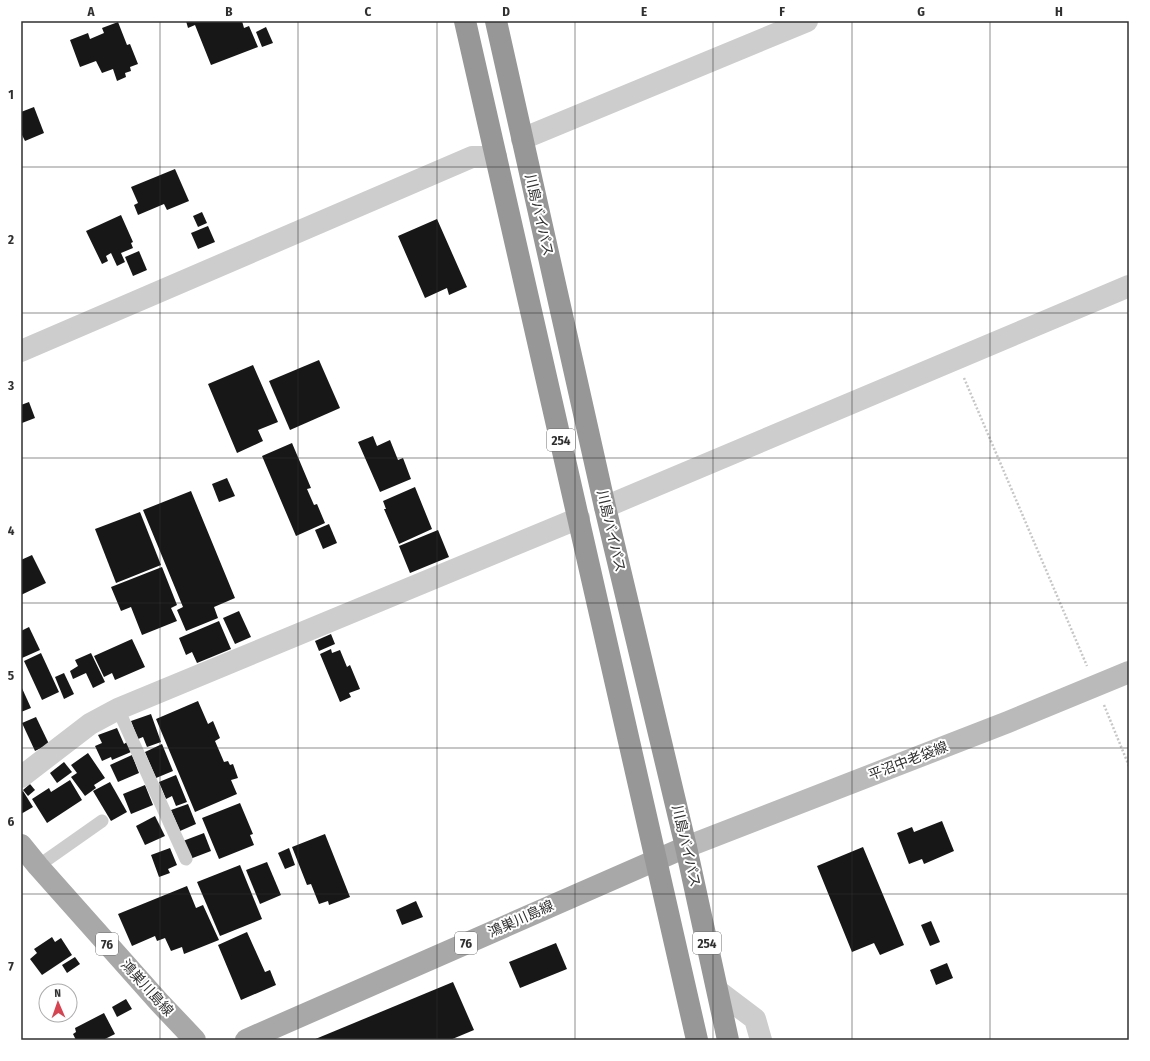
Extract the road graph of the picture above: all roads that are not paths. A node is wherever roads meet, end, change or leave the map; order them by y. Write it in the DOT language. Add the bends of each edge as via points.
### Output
graph roads {
  1 [pos="465,21"];
  2 [pos="496,21"];
  3 [pos="807,21"];
  4 [pos="522,139"];
  5 [pos="496,157"];
  6 [pos="1129,286"];
  7 [pos="21,351"];
  8 [pos="605,507"];
  9 [pos="579,518"];
  10 [pos="1129,672"];
  11 [pos="118,709"];
  12 [pos="21,777"];
  13 [pos="102,821"];
  14 [pos="21,845"];
  15 [pos="686,847"];
  16 [pos="186,859"];
  17 [pos="656,860"];
  18 [pos="38,866"];
  19 [pos="718,990"];
  20 [pos="195,1040"];
  21 [pos="246,1040"];
  22 [pos="697,1040"];
  23 [pos="728,1040"];
  24 [pos="762,1040"];
  1 -- 5 [label="highway, 川島バイパス / 254"];
  2 -- 4 [label="highway, 川島バイパス / 254"];
  3 -- 4 [label="street"];
  4 -- 8 [label="highway, 川島バイパス / 254"];
  5 -- 7 [label="street" via="472,158"];
  5 -- 9 [label="highway, 川島バイパス / 254"];
  6 -- 8 [label="street"];
  8 -- 15 [label="highway, 川島バイパス / 254"];
  9 -- 11 [label="street"];
  9 -- 17 [label="highway, 川島バイパス / 254"];
  10 -- 15 [label="main road, 平沼中老袋線"];
  11 -- 12 [label="street" via="90,724"];
  11 -- 16 [label="lane"];
  13 -- 18 [label="lane"];
  14 -- 18 [label="main road, 鴻巣川島線 / 76"];
  15 -- 17 [label="main road, 鴻巣川島線 / 76"];
  15 -- 19 [label="highway, 川島バイパス / 254"];
  17 -- 21 [label="main road, 鴻巣川島線 / 76"];
  17 -- 22 [label="highway, 川島バイパス / 254"];
  18 -- 20 [label="main road, 鴻巣川島線 / 76"];
  19 -- 23 [label="highway, 川島バイパス / 254"];
  19 -- 24 [label="street" via="755,1019"];
}
